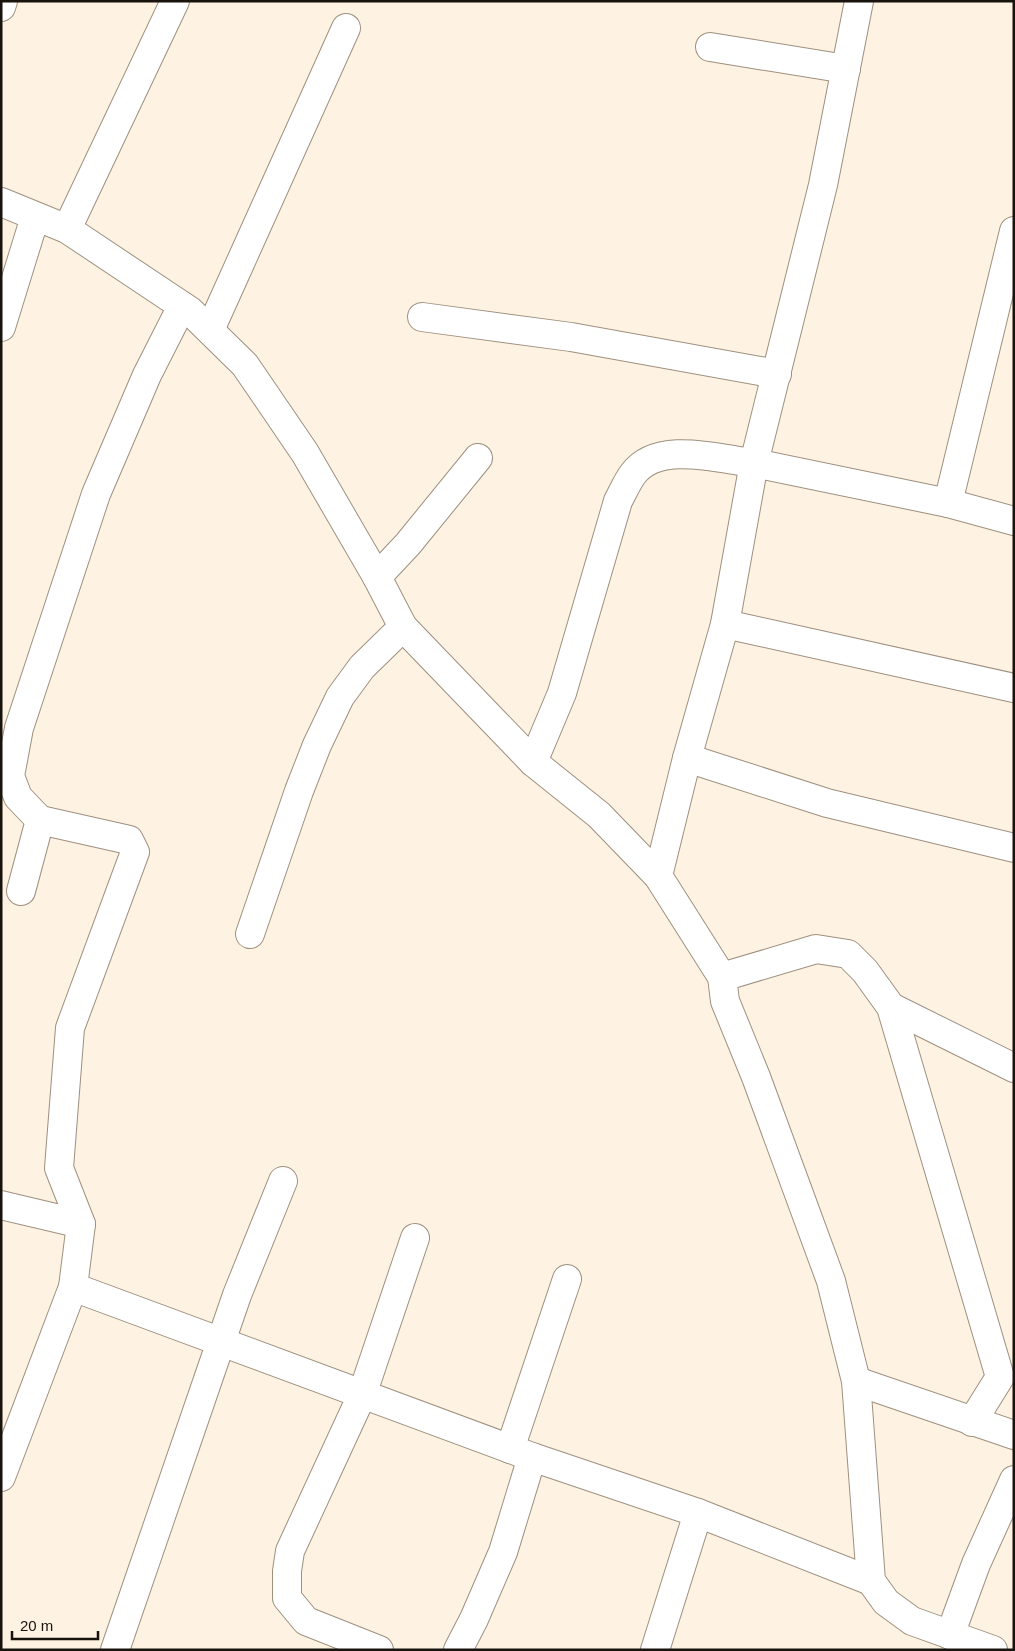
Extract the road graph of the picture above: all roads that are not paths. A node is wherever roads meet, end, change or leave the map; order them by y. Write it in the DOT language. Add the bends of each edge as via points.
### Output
graph roads {
  1 [pos="3,1"];
  2 [pos="175,1"];
  3 [pos="859,1"];
  4 [pos="1,7"];
  5 [pos="346,28"];
  6 [pos="710,47"];
  7 [pos="846,70"];
  8 [pos="1,202"];
  9 [pos="35,217"];
  10 [pos="66,229"];
  11 [pos="1014,231"];
  12 [pos="182,306"];
  13 [pos="422,316"];
  14 [pos="1,327"];
  15 [pos="210,330"];
  16 [pos="777,374"];
  17 [pos="478,458"];
  18 [pos="754,463"];
  19 [pos="948,503"];
  20 [pos="1014,521"];
  21 [pos="377,577"];
  22 [pos="726,624"];
  23 [pos="403,627"];
  24 [pos="1014,688"];
  25 [pos="10,725"];
  26 [pos="687,758"];
  27 [pos="534,762"];
  28 [pos="40,820"];
  29 [pos="1014,848"];
  30 [pos="658,876"];
  31 [pos="20,891"];
  32 [pos="250,934"];
  33 [pos="722,977"];
  34 [pos="891,1007"];
  35 [pos="1014,1068"];
  36 [pos="283,1181"];
  37 [pos="1,1205"];
  38 [pos="81,1224"];
  39 [pos="415,1238"];
  40 [pos="567,1279"];
  41 [pos="73,1287"];
  42 [pos="222,1344"];
  43 [pos="1014,1352"];
  44 [pos="1000,1377"];
  45 [pos="856,1381"];
  46 [pos="362,1396"];
  47 [pos="972,1422"];
  48 [pos="1014,1436"];
  49 [pos="521,1453"];
  50 [pos="1,1477"];
  51 [pos="1014,1480"];
  52 [pos="698,1513"];
  53 [pos="872,1581"];
  54 [pos="950,1635"];
  55 [pos="115,1650"];
  56 [pos="379,1650"];
  57 [pos="458,1650"];
  58 [pos="655,1650"];
  59 [pos="993,1650"];
  1 -- 4 [label="street"];
  2 -- 10 [label="street"];
  3 -- 7 [label="street"];
  5 -- 15 [label="street"];
  6 -- 7 [label="street"];
  7 -- 16 [label="street" via="823,185"];
  8 -- 9 [label="street"];
  9 -- 10 [label="street"];
  9 -- 14 [label="street"];
  10 -- 12 [label="street"];
  11 -- 19 [label="street"];
  12 -- 15 [label="street"];
  12 -- 25 [label="street" via="146,375 96,494"];
  13 -- 16 [label="street" via="581,338"];
  15 -- 21 [label="street" via="245,366 305,453"];
  16 -- 18 [label="street"];
  17 -- 21 [label="street"];
  18 -- 19 [label="street"];
  18 -- 22 [label="street"];
  18 -- 27 [label="street" via="672,453 652,459 634,472 618,501 562,693"];
  19 -- 20 [label="street"];
  21 -- 23 [label="street"];
  22 -- 24 [label="street"];
  22 -- 26 [label="street"];
  23 -- 27 [label="street"];
  23 -- 32 [label="street" via="362,667 340,697 299,791"];
  25 -- 28 [label="street" via="10,776 18,797"];
  26 -- 29 [label="street" via="827,803"];
  26 -- 30 [label="street"];
  27 -- 30 [label="street" via="599,815"];
  28 -- 31 [label="street"];
  28 -- 38 [label="street" via="129,840 135,852 70,1028 59,1168"];
  30 -- 33 [label="street"];
  33 -- 34 [label="street" via="816,949 848,954"];
  33 -- 45 [label="street" via="726,1001 831,1281"];
  34 -- 35 [label="street"];
  34 -- 44 [label="street"];
  36 -- 42 [label="street" via="237,1295"];
  37 -- 38 [label="street"];
  38 -- 41 [label="street"];
  39 -- 46 [label="street"];
  40 -- 49 [label="street"];
  41 -- 42 [label="street"];
  41 -- 50 [label="street"];
  42 -- 46 [label="street"];
  42 -- 55 [label="street"];
  43 -- 44 [label="street"];
  44 -- 47 [label="street"];
  45 -- 47 [label="street"];
  45 -- 53 [label="street"];
  46 -- 49 [label="street"];
  46 -- 56 [label="street" via="290,1551 287,1598 306,1621"];
  47 -- 48 [label="street"];
  49 -- 52 [label="street"];
  49 -- 57 [label="street" via="503,1552"];
  51 -- 54 [label="street" via="976,1564"];
  52 -- 53 [label="street"];
  52 -- 58 [label="street"];
  53 -- 54 [label="street" via="886,1602 912,1621"];
  54 -- 59 [label="street"];
}
